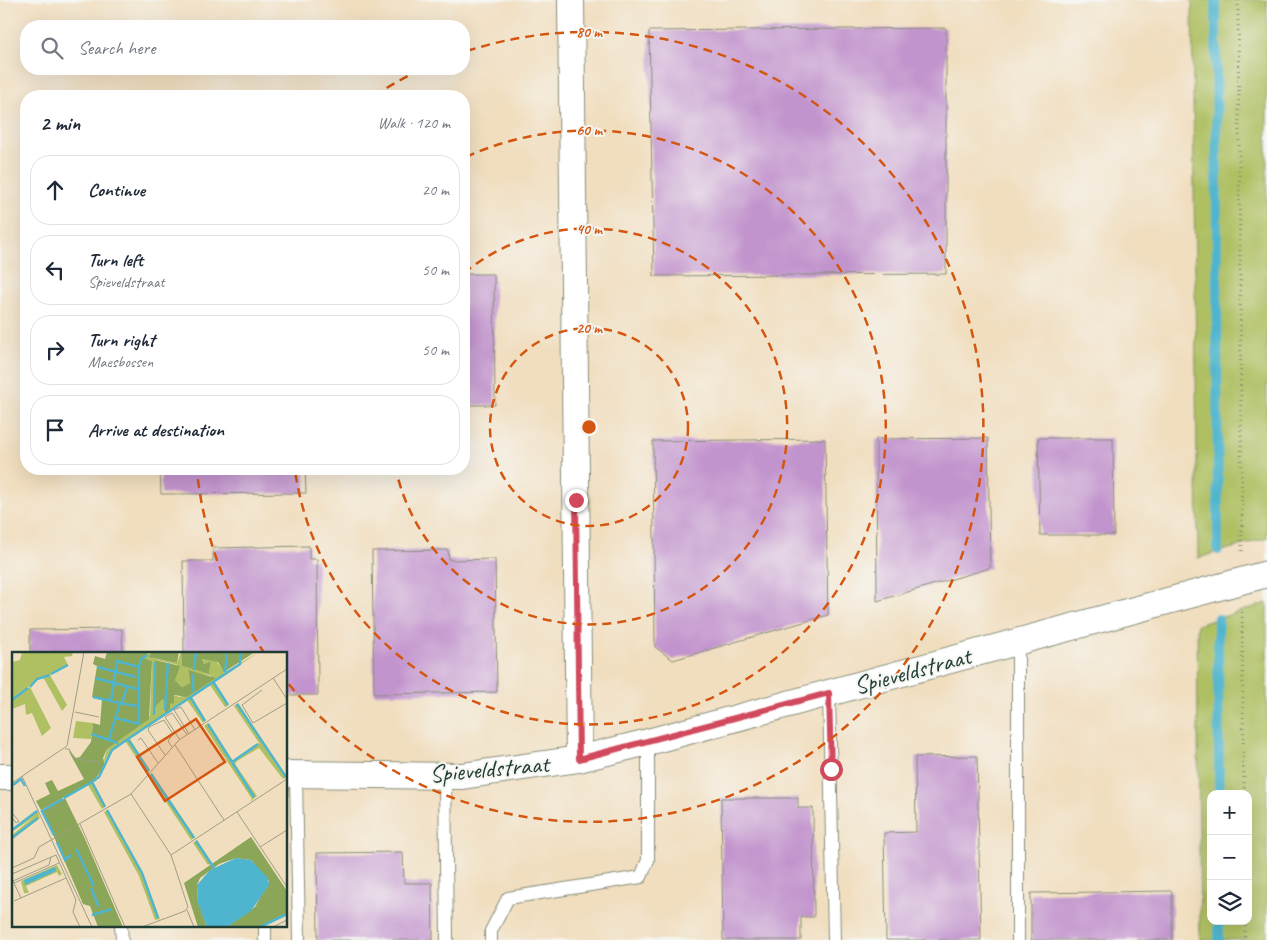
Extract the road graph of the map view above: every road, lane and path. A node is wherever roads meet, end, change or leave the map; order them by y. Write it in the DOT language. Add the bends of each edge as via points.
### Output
graph roads {
  1 [pos="571,0"];
  2 [pos="1238,0"];
  3 [pos="1267,574"];
  4 [pos="1242,581"];
  5 [pos="1018,641"];
  6 [pos="829,693"];
  7 [pos="648,742"];
  8 [pos="579,759"];
  9 [pos="291,774"];
  10 [pos="445,775"];
  11 [pos="1244,790"];
  12 [pos="1245,925"];
  13 [pos="299,940"];
  14 [pos="446,940"];
  15 [pos="491,940"];
  16 [pos="834,940"];
  17 [pos="1018,940"];
  18 [pos="1245,940"];
  1 -- 8 [label="street"];
  2 -- 4 [label="path"];
  3 -- 4 [label="street, Spieveldstraat"];
  4 -- 5 [label="street, Spieveldstraat"];
  4 -- 11 [label="path"];
  5 -- 6 [label="street, Spieveldstraat"];
  5 -- 17 [label="lane"];
  6 -- 7 [label="street, Spieveldstraat"];
  6 -- 16 [label="lane"];
  7 -- 8 [label="street, Spieveldstraat"];
  7 -- 15 [label="lane" via="648,860 641,878 508,898 491,931"];
  8 -- 10 [label="street, Spieveldstraat" via="462,776"];
  9 -- 10 [label="street, Spieveldstraat"];
  9 -- 13 [label="lane"];
  10 -- 14 [label="lane"];
  12 -- 18 [label="path"];
}
